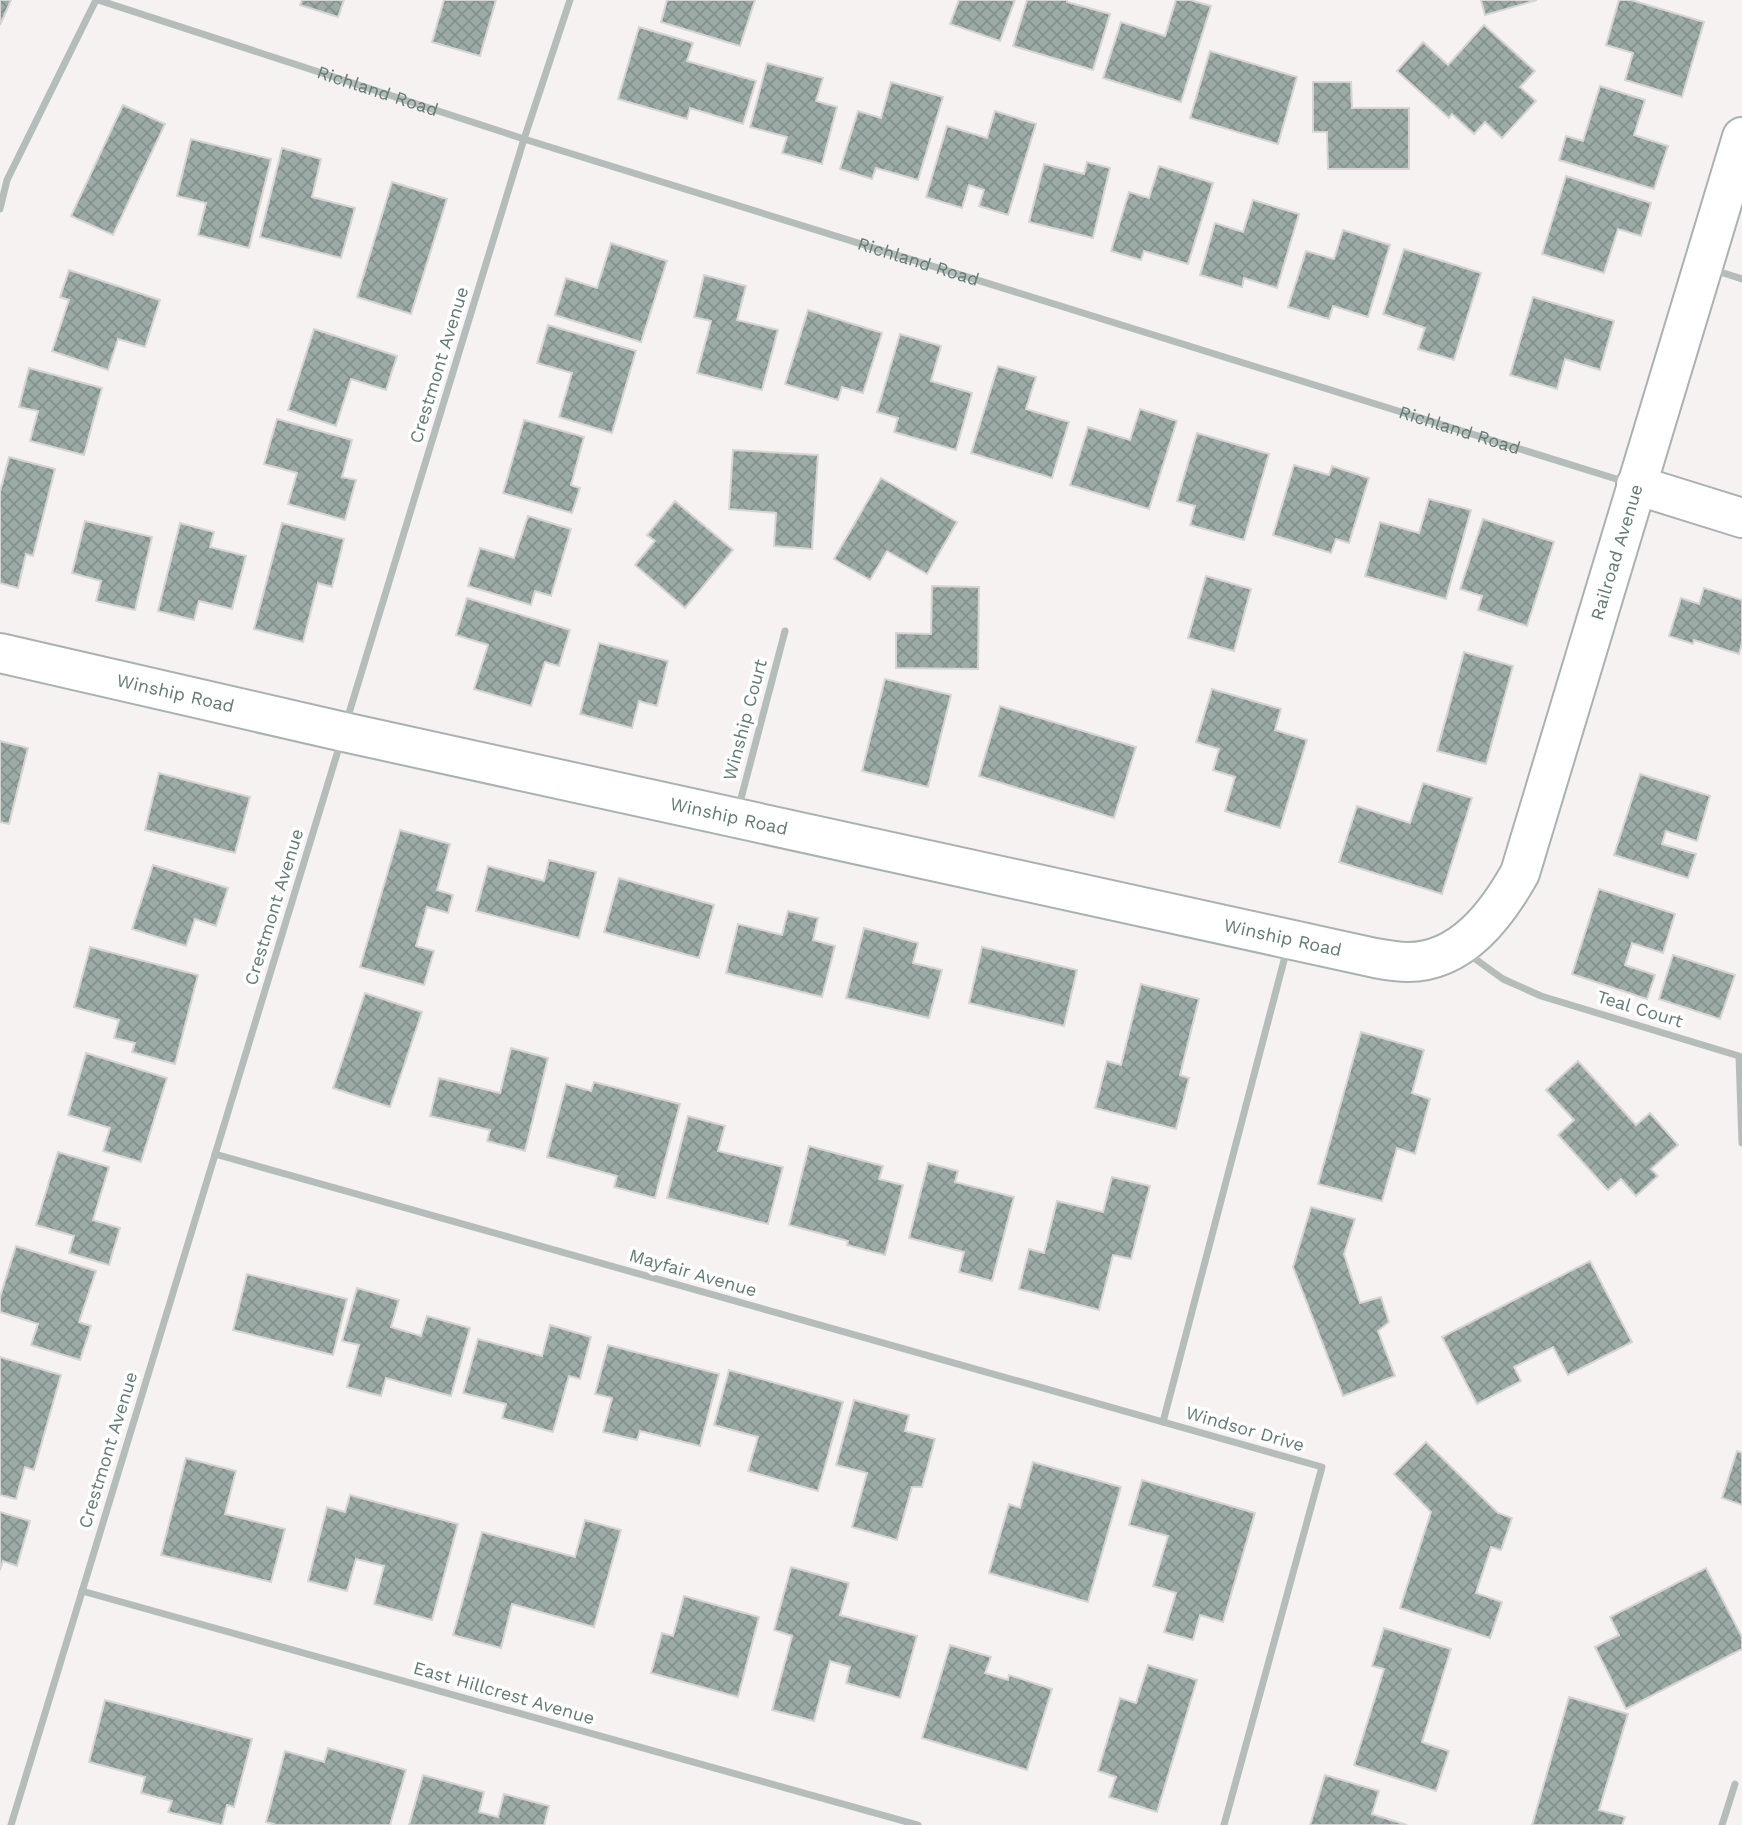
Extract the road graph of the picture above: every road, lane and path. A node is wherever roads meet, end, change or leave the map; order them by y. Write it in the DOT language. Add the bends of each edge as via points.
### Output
graph roads {
  1 [pos="97,0"];
  2 [pos="570,0"];
  3 [pos="1742,137"];
  4 [pos="524,139"];
  5 [pos="0,209"];
  6 [pos="1703,266"];
  7 [pos="1742,279"];
  8 [pos="1636,485"];
  9 [pos="1742,518"];
  10 [pos="785,631"];
  11 [pos="0,653"];
  12 [pos="344,732"];
  13 [pos="736,817"];
  14 [pos="1290,939"];
  15 [pos="1458,946"];
  16 [pos="1742,1143"];
  17 [pos="215,1154"];
  18 [pos="1163,1422"];
  19 [pos="82,1591"];
  20 [pos="1735,1784"];
  21 [pos="11,1825"];
  22 [pos="918,1825"];
  23 [pos="1224,1825"];
  24 [pos="1722,1825"];
  1 -- 4 [label="street, Richland Road"];
  1 -- 5 [label="street" via="7,180"];
  2 -- 4 [label="street, Crestmont Avenue"];
  3 -- 6 [label="street, Railroad Avenue"];
  4 -- 8 [label="street, Richland Road"];
  4 -- 12 [label="street, Crestmont Avenue"];
  6 -- 7 [label="street"];
  6 -- 8 [label="street, Railroad Avenue"];
  8 -- 9 [label="street, Richland Road"];
  8 -- 15 [label="street, Railroad Avenue" via="1520,873 1502,905 1474,936"];
  10 -- 13 [label="street, Winship Court"];
  11 -- 12 [label="street, Winship Road"];
  12 -- 13 [label="street, Winship Road"];
  12 -- 17 [label="street, Crestmont Avenue"];
  13 -- 14 [label="street, Winship Road"];
  14 -- 15 [label="street, Winship Road" via="1410,962"];
  14 -- 18 [label="street, Windsor Drive"];
  15 -- 16 [label="street, Teal Court" via="1503,979 1541,996 1739,1056"];
  17 -- 18 [label="street, Mayfair Avenue"];
  17 -- 19 [label="street, Crestmont Avenue"];
  18 -- 23 [label="street, Windsor Drive" via="1322,1467"];
  19 -- 21 [label="street, Crestmont Avenue"];
  19 -- 22 [label="street, East Hillcrest Avenue"];
  20 -- 24 [label="street"];
}
